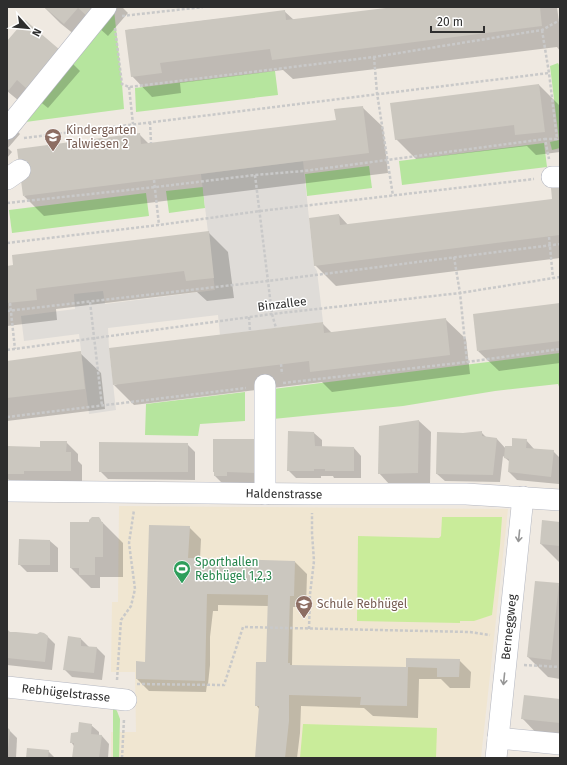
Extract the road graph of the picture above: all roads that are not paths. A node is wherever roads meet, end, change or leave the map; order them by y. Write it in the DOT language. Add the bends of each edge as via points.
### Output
graph roads {
  1 [pos="113,16"];
  2 [pos="12,134"];
  3 [pos="270,383"];
  4 [pos="7,491"];
  5 [pos="265,494"];
  6 [pos="523,497"];
  7 [pos="560,500"];
  8 [pos="7,687"];
  9 [pos="126,692"];
  10 [pos="560,744"];
  11 [pos="497,748"];
  1 -- 2 [label="street"];
  3 -- 5 [label="street"];
  4 -- 5 [label="street, Haldenstrasse"];
  5 -- 6 [label="street, Haldenstrasse" via="466,494"];
  6 -- 7 [label="street, Haldenstrasse"];
  6 -- 11 [label="street, Berneggweg, one-way"];
  8 -- 9 [label="street, Rebhügelstrasse"];
  10 -- 11 [label="street"];
}
